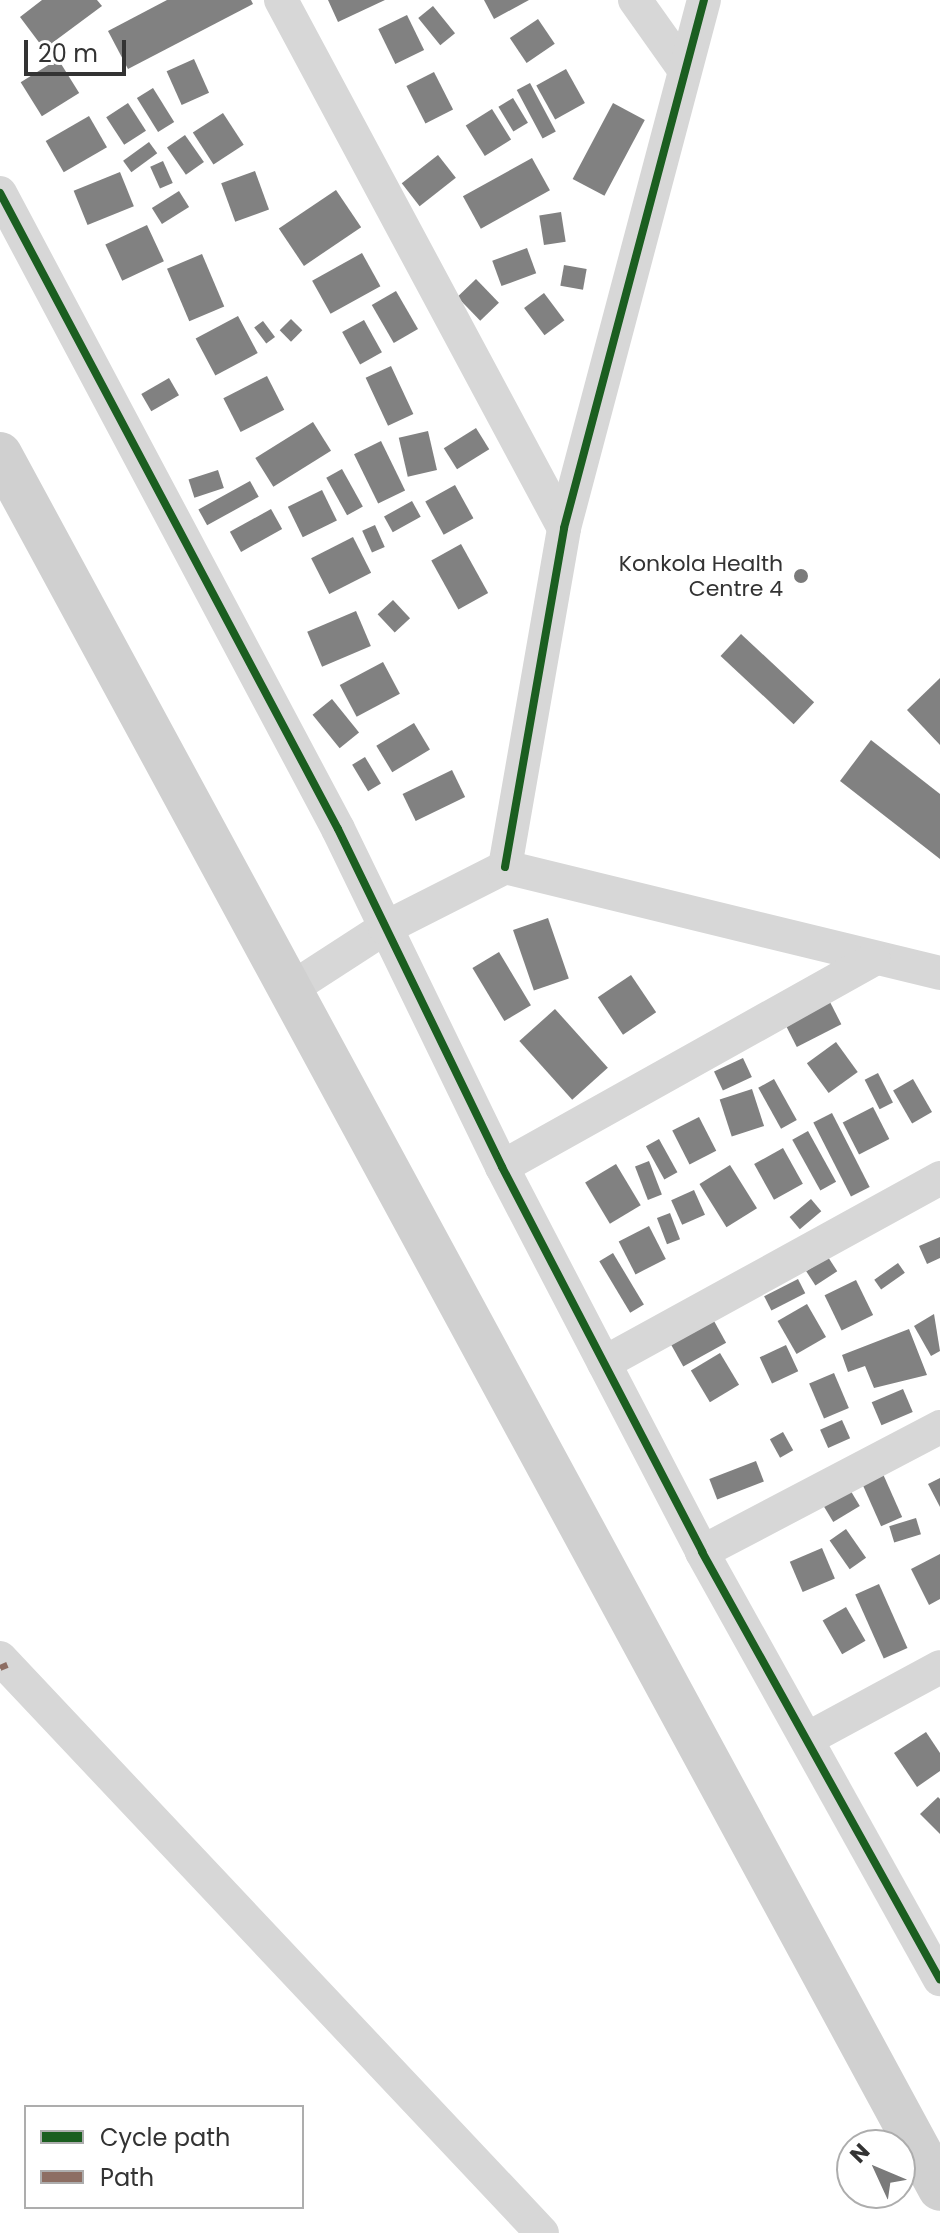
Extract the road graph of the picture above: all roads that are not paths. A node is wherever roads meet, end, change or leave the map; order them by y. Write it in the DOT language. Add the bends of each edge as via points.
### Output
graph roads {
  1 [pos="281,0"];
  2 [pos="635,0"];
  3 [pos="704,0"];
  4 [pos="684,69"];
  5 [pos="0,193"];
  6 [pos="0,454"];
  7 [pos="564,528"];
  8 [pos="505,867"];
  9 [pos="385,928"];
  10 [pos="874,959"];
  11 [pos="940,973"];
  12 [pos="289,990"];
  13 [pos="502,1167"];
  14 [pos="940,1178"];
  15 [pos="604,1363"];
  16 [pos="940,1427"];
  17 [pos="702,1552"];
  18 [pos="0,1658"];
  19 [pos="940,1667"];
  20 [pos="807,1739"];
  21 [pos="931,1936"];
  22 [pos="940,1979"];
  23 [pos="940,2189"];
  24 [pos="542,2233"];
  1 -- 7 [label="street"];
  2 -- 4 [label="street"];
  3 -- 4 [label="street"];
  4 -- 7 [label="street"];
  5 -- 9 [label="street"];
  6 -- 12 [label="street"];
  7 -- 8 [label="street"];
  8 -- 9 [label="street"];
  8 -- 10 [label="street"];
  9 -- 12 [label="street"];
  9 -- 13 [label="street"];
  10 -- 11 [label="street"];
  10 -- 13 [label="street"];
  12 -- 23 [label="street"];
  13 -- 15 [label="street"];
  14 -- 15 [label="street"];
  15 -- 17 [label="street"];
  16 -- 17 [label="street"];
  17 -- 20 [label="street"];
  18 -- 24 [label="street"];
  19 -- 20 [label="street"];
  20 -- 21 [label="street"];
  21 -- 22 [label="street"];
}
